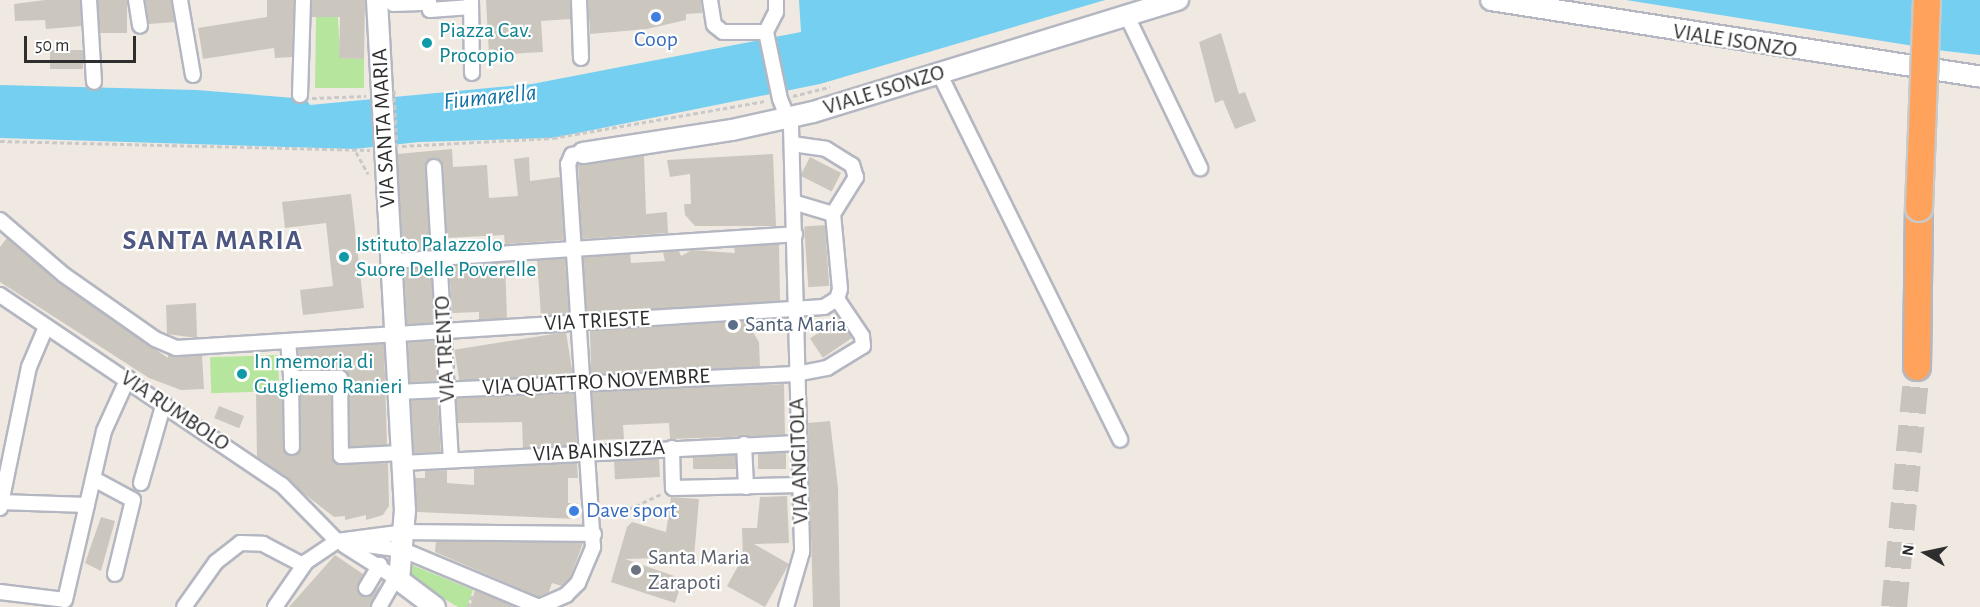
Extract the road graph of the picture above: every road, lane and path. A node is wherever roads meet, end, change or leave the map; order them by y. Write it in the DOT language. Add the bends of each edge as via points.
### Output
graph roads {
  1 [pos="89,0"];
  2 [pos="136,0"];
  3 [pos="180,0"];
  4 [pos="303,0"];
  5 [pos="579,0"];
  6 [pos="710,0"];
  7 [pos="776,0"];
  8 [pos="1178,0"];
  9 [pos="1491,0"];
  10 [pos="1927,0"];
  11 [pos="385,2"];
  12 [pos="467,5"];
  13 [pos="1127,16"];
  14 [pos="140,26"];
  15 [pos="766,32"];
  16 [pos="582,58"];
  17 [pos="472,73"];
  18 [pos="939,73"];
  19 [pos="193,75"];
  20 [pos="1980,77"];
  21 [pos="94,82"];
  22 [pos="386,94"];
  23 [pos="300,95"];
  24 [pos="780,99"];
  25 [pos="790,117"];
  26 [pos="0,141"];
  27 [pos="792,144"];
  28 [pos="388,148"];
  29 [pos="583,153"];
  30 [pos="434,167"];
  31 [pos="1200,168"];
  32 [pos="793,201"];
  33 [pos="833,214"];
  34 [pos="0,220"];
  35 [pos="795,234"];
  36 [pos="573,251"];
  37 [pos="440,258"];
  38 [pos="392,261"];
  39 [pos="0,295"];
  40 [pos="837,299"];
  41 [pos="798,312"];
  42 [pos="578,322"];
  43 [pos="46,327"];
  44 [pos="444,330"];
  45 [pos="396,332"];
  46 [pos="288,341"];
  47 [pos="1917,367"];
  48 [pos="796,374"];
  49 [pos="128,378"];
  50 [pos="291,378"];
  51 [pos="582,382"];
  52 [pos="447,389"];
  53 [pos="397,392"];
  54 [pos="164,403"];
  55 [pos="1120,440"];
  56 [pos="797,442"];
  57 [pos="744,444"];
  58 [pos="292,447"];
  59 [pos="672,448"];
  60 [pos="587,451"];
  61 [pos="402,458"];
  62 [pos="451,460"];
  63 [pos="94,479"];
  64 [pos="141,483"];
  65 [pos="799,485"];
  66 [pos="746,487"];
  67 [pos="673,488"];
  68 [pos="0,504"];
  69 [pos="87,505"];
  70 [pos="606,509"];
  71 [pos="594,534"];
  72 [pos="337,541"];
  73 [pos="404,541"];
  74 [pos="380,565"];
  75 [pos="303,566"];
  76 [pos="115,574"];
  77 [pos="398,579"];
  78 [pos="366,588"];
  79 [pos="0,592"];
  80 [pos="565,601"];
  81 [pos="430,605"];
  82 [pos="184,607"];
  83 [pos="275,607"];
  84 [pos="379,607"];
  85 [pos="786,607"];
  1 -- 21 [label="street"];
  2 -- 14 [label="street"];
  3 -- 19 [label="street"];
  4 -- 23 [label="street"];
  5 -- 16 [label="street"];
  6 -- 15 [label="street" via="714,25 723,32"];
  7 -- 15 [label="street" via="776,12"];
  8 -- 13 [label="street, VIALE ISONZO"];
  9 -- 20 [label="street, VIALE ISONZO"];
  10 -- 47 [label="highway, bridge"];
  11 -- 12 [label="street" via="429,3 430,10"];
  11 -- 22 [label="street, VIA SANTA MARIA"];
  12 -- 17 [label="street"];
  13 -- 18 [label="street, VIALE ISONZO"];
  13 -- 31 [label="street"];
  15 -- 24 [label="street"];
  18 -- 25 [label="street, VIALE ISONZO"];
  18 -- 55 [label="street"];
  22 -- 23 [label="path"];
  22 -- 28 [label="street, VIA SANTA MARIA"];
  22 -- 28 [label="path, bridge"];
  24 -- 25 [label="street"];
  24 -- 28 [label="path" via="553,138"];
  25 -- 27 [label="street, VIA ANGITOLA"];
  25 -- 29 [label="street, VIALE ISONZO"];
  26 -- 28 [label="path"];
  27 -- 32 [label="street, VIA ANGITOLA"];
  27 -- 33 [label="street" via="826,149 852,165 856,177"];
  28 -- 38 [label="street, VIA SANTA MARIA"];
  29 -- 36 [label="street" via="573,155 568,164"];
  30 -- 37 [label="street, VIA TRENTO"];
  32 -- 33 [label="street"];
  32 -- 35 [label="street, VIA ANGITOLA"];
  33 -- 40 [label="street" via="840,289"];
  34 -- 46 [label="street, VIA TRIESTE" via="64,275 166,346"];
  35 -- 36 [label="street"];
  35 -- 41 [label="street, VIA ANGITOLA"];
  36 -- 37 [label="street"];
  36 -- 42 [label="street"];
  37 -- 38 [label="street"];
  37 -- 44 [label="street, VIA TRENTO"];
  38 -- 45 [label="street, VIA SANTA MARIA"];
  39 -- 43 [label="street, VIA RUMBOLO"];
  40 -- 41 [label="street, VIA TRIESTE" via="824,307"];
  40 -- 48 [label="street, VIA QUATTRO NOVEMBRE" via="862,336 863,346 827,368"];
  41 -- 42 [label="street, VIA TRIESTE"];
  41 -- 48 [label="street, VIA ANGITOLA"];
  42 -- 44 [label="street, VIA TRIESTE"];
  42 -- 51 [label="street"];
  43 -- 49 [label="street, VIA RUMBOLO"];
  43 -- 68 [label="street" via="29,368"];
  44 -- 45 [label="street, VIA TRIESTE"];
  44 -- 52 [label="street, VIA TRENTO"];
  45 -- 46 [label="street, VIA TRIESTE"];
  45 -- 53 [label="street, VIA SANTA MARIA"];
  46 -- 50 [label="street"];
  48 -- 51 [label="street, VIA QUATTRO NOVEMBRE"];
  48 -- 56 [label="street, VIA ANGITOLA"];
  49 -- 54 [label="street, VIA RUMBOLO"];
  49 -- 63 [label="street" via="104,431"];
  50 -- 58 [label="street"];
  50 -- 61 [label="street, VIA BAINSIZZA" via="340,378 341,456"];
  51 -- 52 [label="street, VIA QUATTRO NOVEMBRE"];
  51 -- 60 [label="street"];
  52 -- 53 [label="street, VIA QUATTRO NOVEMBRE"];
  52 -- 62 [label="street, VIA TRENTO"];
  53 -- 61 [label="street, VIA SANTA MARIA"];
  54 -- 64 [label="street"];
  54 -- 72 [label="street, VIA RUMBOLO" via="282,485"];
  56 -- 57 [label="street, VIA BAINSIZZA"];
  56 -- 65 [label="street, VIA ANGITOLA"];
  57 -- 59 [label="street, VIA BAINSIZZA"];
  57 -- 66 [label="street"];
  59 -- 60 [label="street, VIA BAINSIZZA"];
  59 -- 67 [label="street"];
  60 -- 62 [label="street, VIA BAINSIZZA"];
  60 -- 71 [label="street"];
  61 -- 62 [label="street, VIA BAINSIZZA"];
  61 -- 73 [label="street, VIA SANTA MARIA"];
  63 -- 69 [label="street"];
  63 -- 76 [label="street" via="133,500"];
  65 -- 66 [label="street"];
  65 -- 85 [label="street, VIA ANGITOLA" via="802,552"];
  66 -- 67 [label="street"];
  67 -- 70 [label="path" via="629,509"];
  68 -- 69 [label="street"];
  69 -- 79 [label="street" via="65,600"];
  71 -- 73 [label="street"];
  71 -- 80 [label="street" via="593,548 578,583"];
  72 -- 73 [label="street"];
  72 -- 74 [label="street, VIA RUMBOLO"];
  72 -- 75 [label="street"];
  73 -- 77 [label="street, VIA SANTA MARIA"];
  73 -- 80 [label="street" via="527,605 539,607"];
  74 -- 77 [label="street, VIA RUMBOLO"];
  74 -- 78 [label="street"];
  75 -- 82 [label="street" via="263,544 240,543 216,562"];
  75 -- 83 [label="street"];
  77 -- 81 [label="street"];
  77 -- 84 [label="street"];
}
